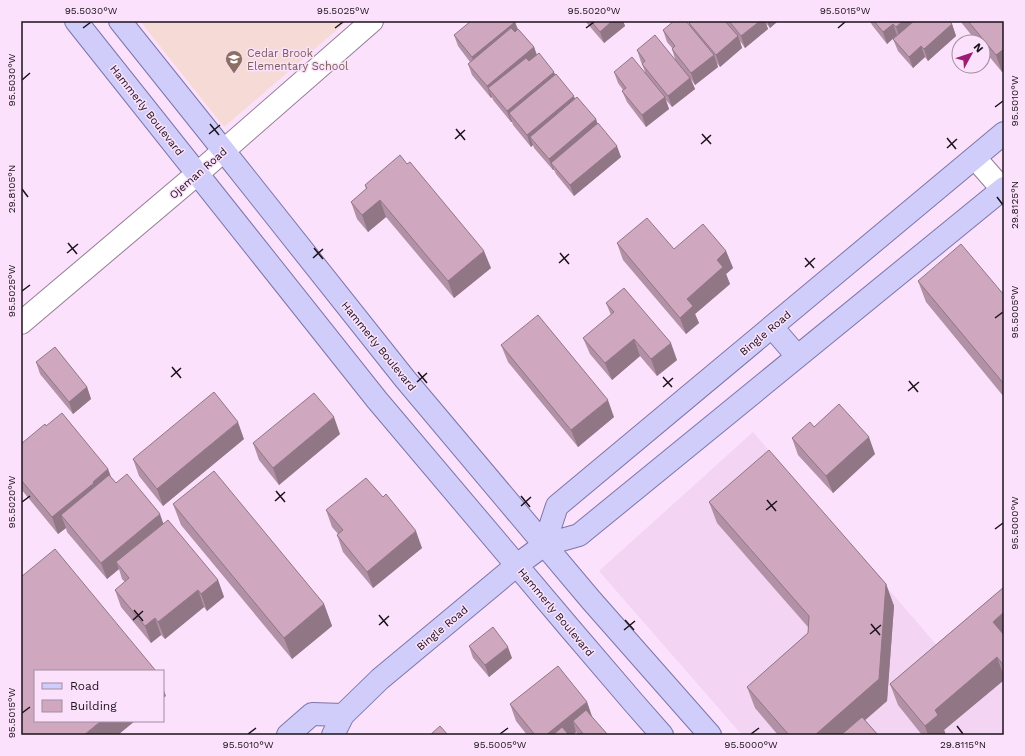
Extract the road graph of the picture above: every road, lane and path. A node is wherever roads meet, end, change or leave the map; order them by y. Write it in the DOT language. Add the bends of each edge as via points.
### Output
graph roads {
  1 [pos="76,21"];
  2 [pos="120,21"];
  3 [pos="372,21"];
  4 [pos="1004,133"];
  5 [pos="224,151"];
  6 [pos="975,158"];
  7 [pos="197,174"];
  8 [pos="1004,189"];
  9 [pos="21,323"];
  10 [pos="772,327"];
  11 [pos="797,356"];
  12 [pos="544,545"];
  13 [pos="517,565"];
  14 [pos="343,715"];
  15 [pos="288,735"];
  16 [pos="333,735"];
  17 [pos="662,735"];
  18 [pos="710,735"];
  1 -- 7 [label="main road, Hammerly Boulevard"];
  2 -- 5 [label="main road, Hammerly Boulevard"];
  3 -- 5 [label="street, Ojeman Road"];
  4 -- 6 [label="main road, Bingle Road"];
  5 -- 7 [label="street, Ojeman Road"];
  5 -- 12 [label="main road, Hammerly Boulevard" via="405,379"];
  6 -- 8 [label="street"];
  6 -- 10 [label="main road, Bingle Road"];
  7 -- 9 [label="street, Ojeman Road"];
  7 -- 13 [label="main road, Hammerly Boulevard" via="377,400"];
  8 -- 11 [label="main road, Bingle Road"];
  10 -- 11 [label="main road"];
  10 -- 12 [label="main road, Bingle Road" via="558,506"];
  11 -- 12 [label="main road, Bingle Road" via="579,535"];
  12 -- 13 [label="main road, Bingle Road"];
  12 -- 18 [label="main road, Hammerly Boulevard"];
  13 -- 14 [label="main road, Bingle Road" via="380,679"];
  13 -- 17 [label="main road, Hammerly Boulevard"];
  14 -- 15 [label="main road" via="312,714"];
  14 -- 16 [label="main road, Bingle Road"];
}
